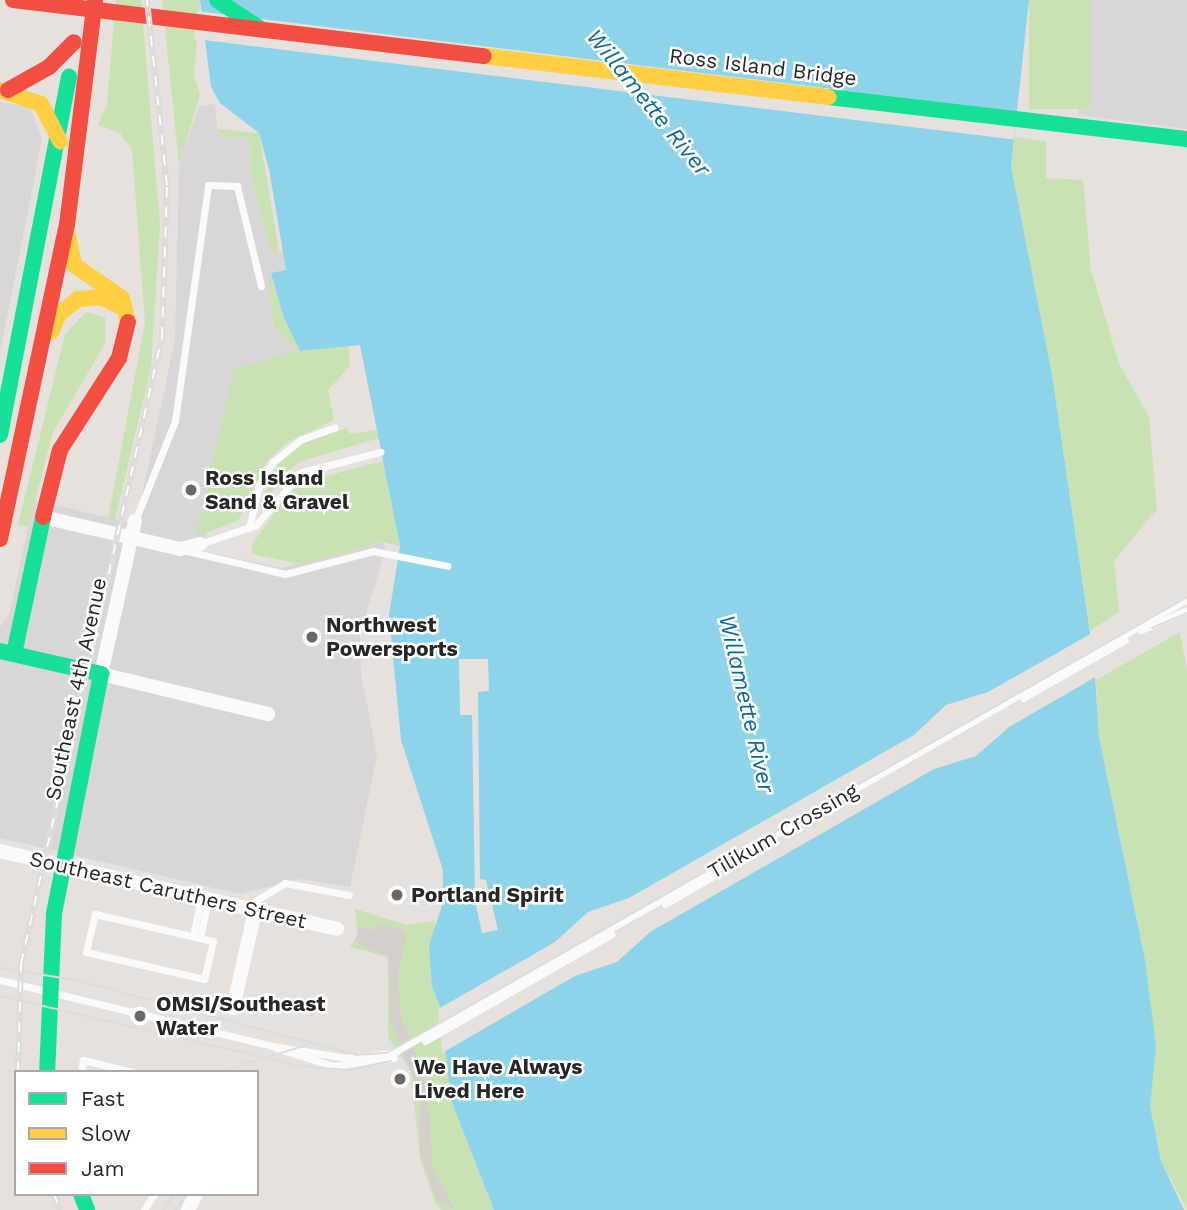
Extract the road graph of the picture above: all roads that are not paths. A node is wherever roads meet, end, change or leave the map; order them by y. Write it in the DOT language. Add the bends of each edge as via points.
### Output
graph roads {
  1 [pos="13,0"];
  2 [pos="77,0"];
  3 [pos="217,0"];
  4 [pos="94,6"];
  5 [pos="265,31"];
  6 [pos="74,42"];
  7 [pos="4,90"];
  8 [pos="1187,139"];
  9 [pos="60,141"];
  10 [pos="66,225"];
  11 [pos="261,286"];
  12 [pos="128,315"];
  13 [pos="39,366"];
  14 [pos="335,427"];
  15 [pos="0,435"];
  16 [pos="380,452"];
  17 [pos="43,517"];
  18 [pos="135,521"];
  19 [pos="249,528"];
  20 [pos="131,538"];
  21 [pos="0,539"];
  22 [pos="200,544"];
  23 [pos="180,549"];
  24 [pos="448,566"];
  25 [pos="1187,599"];
  26 [pos="1182,609"];
  27 [pos="7,653"];
  28 [pos="101,674"];
  29 [pos="268,714"];
  30 [pos="0,850"];
  31 [pos="63,866"];
  32 [pos="349,895"];
  33 [pos="204,900"];
  34 [pos="255,911"];
  35 [pos="337,929"];
  36 [pos="196,937"];
  37 [pos="0,980"];
  38 [pos="48,991"];
  39 [pos="233,1008"];
  40 [pos="47,1070"];
  41 [pos="81,1070"];
  42 [pos="125,1070"];
  1 -- 5 [label="main road, Ross Island Bridge"];
  2 -- 6 [label="main road"];
  3 -- 5 [label="main road"];
  4 -- 10 [label="main road"];
  5 -- 8 [label="main road, Ross Island Bridge"];
  6 -- 7 [label="main road" via="49,67"];
  6 -- 9 [label="main road"];
  7 -- 9 [label="main road" via="41,104"];
  9 -- 15 [label="main road"];
  10 -- 12 [label="main road" via="74,265 116,291"];
  10 -- 13 [label="main road"];
  11 -- 18 [label="lane" via="237,186 208,185 178,410"];
  12 -- 13 [label="main road" via="100,297 70,303 59,314"];
  12 -- 17 [label="main road" via="128,342 60,450"];
  13 -- 21 [label="main road"];
  14 -- 19 [label="lane" via="300,440 272,463 259,485"];
  16 -- 19 [label="lane" via="302,472"];
  17 -- 20 [label="street"];
  17 -- 27 [label="main road"];
  18 -- 20 [label="street, Southeast 4th Avenue"];
  19 -- 22 [label="lane"];
  20 -- 23 [label="street"];
  20 -- 28 [label="street, Southeast 4th Avenue"];
  22 -- 23 [label="street"];
  23 -- 24 [label="lane" via="285,574 373,551"];
  25 -- 26 [label="lane, Tilikum Crossing"];
  26 -- 38 [label="lane, Tilikum Crossing" via="388,1057 333,1066 272,1046"];
  27 -- 28 [label="main road"];
  28 -- 29 [label="street"];
  28 -- 31 [label="main road, Southeast 4th Avenue"];
  30 -- 31 [label="street, Southeast Caruthers Street"];
  31 -- 33 [label="street, Southeast Caruthers Street"];
  31 -- 38 [label="main road, Southeast 4th Avenue"];
  32 -- 34 [label="lane" via="285,883 257,900"];
  33 -- 34 [label="street, Southeast Caruthers Street"];
  33 -- 36 [label="lane"];
  34 -- 35 [label="street, Southeast Caruthers Street"];
  34 -- 39 [label="street"];
  36 -- 36 [label="lane" via="95,914 86,952 204,979 212,941"];
  37 -- 38 [label="lane"];
  38 -- 40 [label="main road, Southeast 4th Avenue"];
  41 -- 42 [label="lane" via="83,1060"];
}
